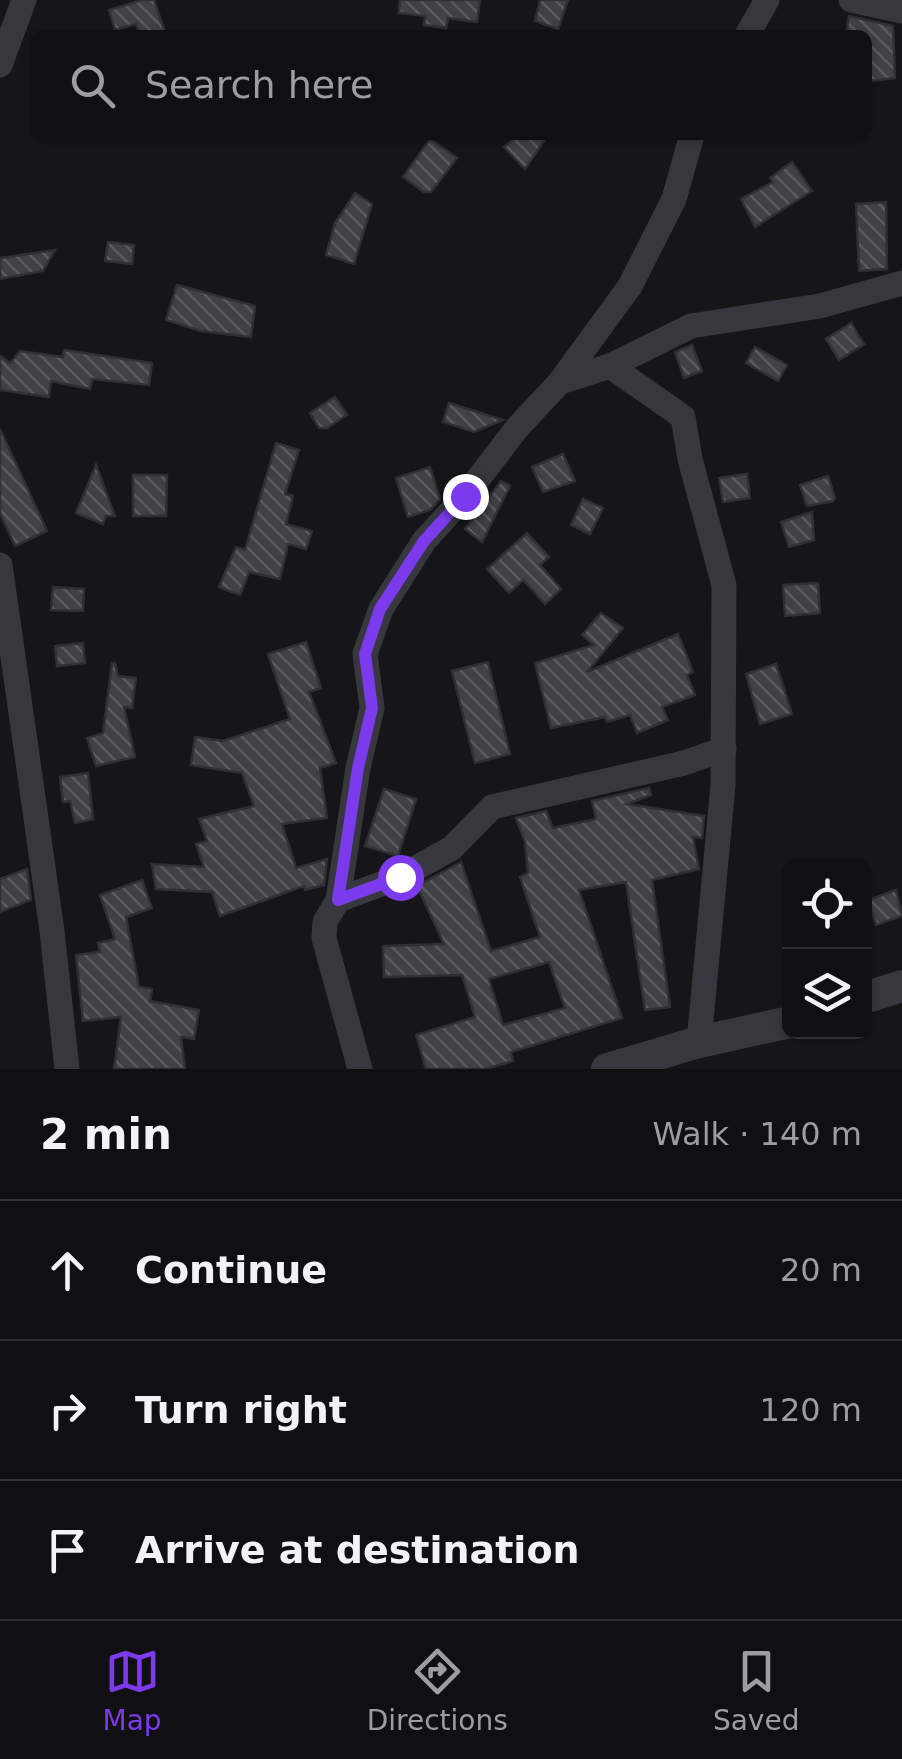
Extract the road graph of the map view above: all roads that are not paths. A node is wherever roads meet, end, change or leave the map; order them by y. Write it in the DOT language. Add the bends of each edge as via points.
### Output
graph roads {
  1 [pos="24,0"];
  2 [pos="767,0"];
  3 [pos="851,0"];
  4 [pos="902,11"];
  5 [pos="750,30"];
  6 [pos="0,65"];
  7 [pos="691,140"];
  8 [pos="902,284"];
  9 [pos="610,366"];
  10 [pos="560,382"];
  11 [pos="0,565"];
  12 [pos="724,749"];
  13 [pos="338,900"];
  14 [pos="902,986"];
  15 [pos="872,995"];
  16 [pos="782,1024"];
  17 [pos="699,1042"];
  18 [pos="68,1069"];
  19 [pos="360,1069"];
  20 [pos="607,1069"];
  1 -- 6 [label="street"];
  2 -- 5 [label="street"];
  3 -- 4 [label="street"];
  7 -- 10 [label="street" via="674,199 630,286"];
  8 -- 9 [label="street" via="820,306 691,326"];
  9 -- 10 [label="street"];
  9 -- 12 [label="street" via="684,417 724,586"];
  10 -- 13 [label="street" via="424,541 380,609 365,654 372,708"];
  11 -- 18 [label="street"];
  12 -- 13 [label="street" via="492,807 452,848"];
  12 -- 17 [label="street"];
  13 -- 19 [label="street" via="324,922 324,938"];
  14 -- 15 [label="street"];
  16 -- 17 [label="street"];
  17 -- 20 [label="street"];
}
